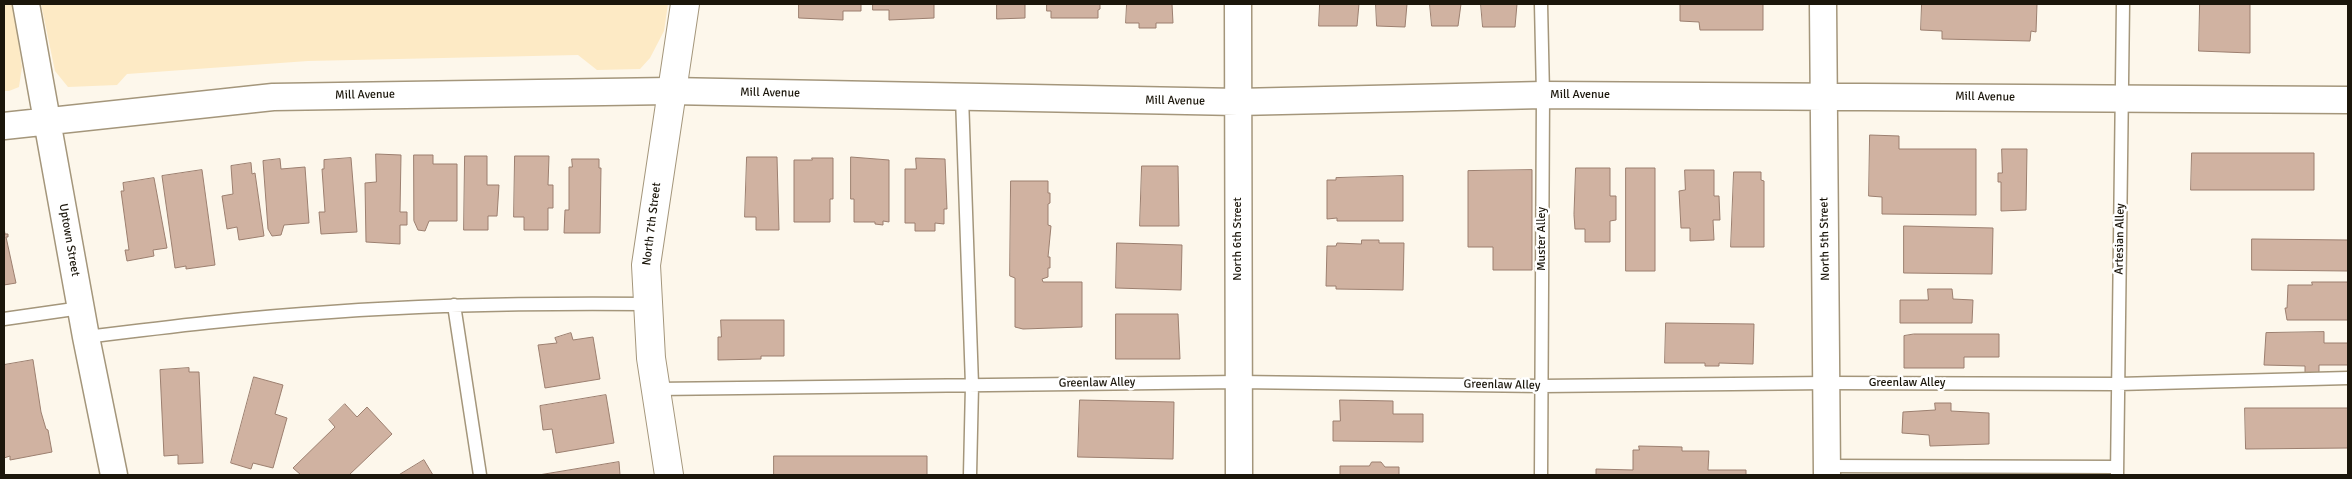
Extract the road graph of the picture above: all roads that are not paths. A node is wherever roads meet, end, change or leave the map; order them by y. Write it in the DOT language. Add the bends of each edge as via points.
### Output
graph roads {
  1 [pos="26,4"];
  2 [pos="684,4"];
  3 [pos="1238,4"];
  4 [pos="1541,4"];
  5 [pos="1823,4"];
  6 [pos="2123,4"];
  7 [pos="670,91"];
  8 [pos="1543,95"];
  9 [pos="1822,95"];
  10 [pos="962,97"];
  11 [pos="2122,99"];
  12 [pos="2348,100"];
  13 [pos="1238,102"];
  14 [pos="47,121"];
  15 [pos="4,126"];
  16 [pos="648,304"];
  17 [pos="454,305"];
  18 [pos="81,308"];
  19 [pos="4,320"];
  20 [pos="86,337"];
  21 [pos="2348,378"];
  22 [pos="1239,382"];
  23 [pos="1827,383"];
  24 [pos="2118,384"];
  25 [pos="972,385"];
  26 [pos="1542,386"];
  27 [pos="656,389"];
  28 [pos="1828,471"];
  29 [pos="2117,471"];
  30 [pos="114,475"];
  31 [pos="480,475"];
  32 [pos="669,475"];
  33 [pos="970,475"];
  34 [pos="1239,475"];
  35 [pos="1541,475"];
  1 -- 14 [label="street, Uptown Street"];
  2 -- 7 [label="street, North 7th Street"];
  3 -- 13 [label="street, North 6th Street"];
  4 -- 8 [label="lane, Muster Alley"];
  5 -- 9 [label="street, North 5th Street"];
  6 -- 11 [label="lane, Artesian Alley"];
  7 -- 10 [label="street, Mill Avenue"];
  7 -- 14 [label="street, Mill Avenue" via="273,97"];
  7 -- 16 [label="street, North 7th Street" via="646,264"];
  8 -- 9 [label="street, Mill Avenue"];
  8 -- 13 [label="street, Mill Avenue"];
  8 -- 26 [label="lane, Muster Alley"];
  9 -- 11 [label="street, Mill Avenue"];
  9 -- 23 [label="street, North 5th Street"];
  10 -- 13 [label="street, Mill Avenue"];
  10 -- 25 [label="lane"];
  11 -- 12 [label="street, Mill Avenue"];
  11 -- 24 [label="lane, Artesian Alley"];
  13 -- 22 [label="street, North 6th Street"];
  14 -- 15 [label="street, Mill Avenue"];
  14 -- 18 [label="street, Uptown Street"];
  16 -- 17 [label="lane"];
  16 -- 27 [label="street, North 7th Street"];
  17 -- 20 [label="lane" via="217,321"];
  17 -- 31 [label="lane"];
  18 -- 19 [label="lane"];
  18 -- 20 [label="street, Uptown Street"];
  20 -- 30 [label="street, Uptown Street"];
  21 -- 24 [label="lane, Greenlaw Alley"];
  22 -- 25 [label="lane, Greenlaw Alley"];
  22 -- 26 [label="lane, Greenlaw Alley"];
  22 -- 34 [label="street, North 6th Street"];
  23 -- 24 [label="lane, Greenlaw Alley"];
  23 -- 26 [label="lane, Greenlaw Alley"];
  23 -- 28 [label="street, North 5th Street"];
  24 -- 29 [label="lane, Artesian Alley"];
  25 -- 27 [label="lane, Greenlaw Alley"];
  25 -- 33 [label="lane"];
  26 -- 35 [label="lane, Muster Alley"];
  27 -- 32 [label="street, North 7th Street"];
  28 -- 29 [label="lane"];
}
